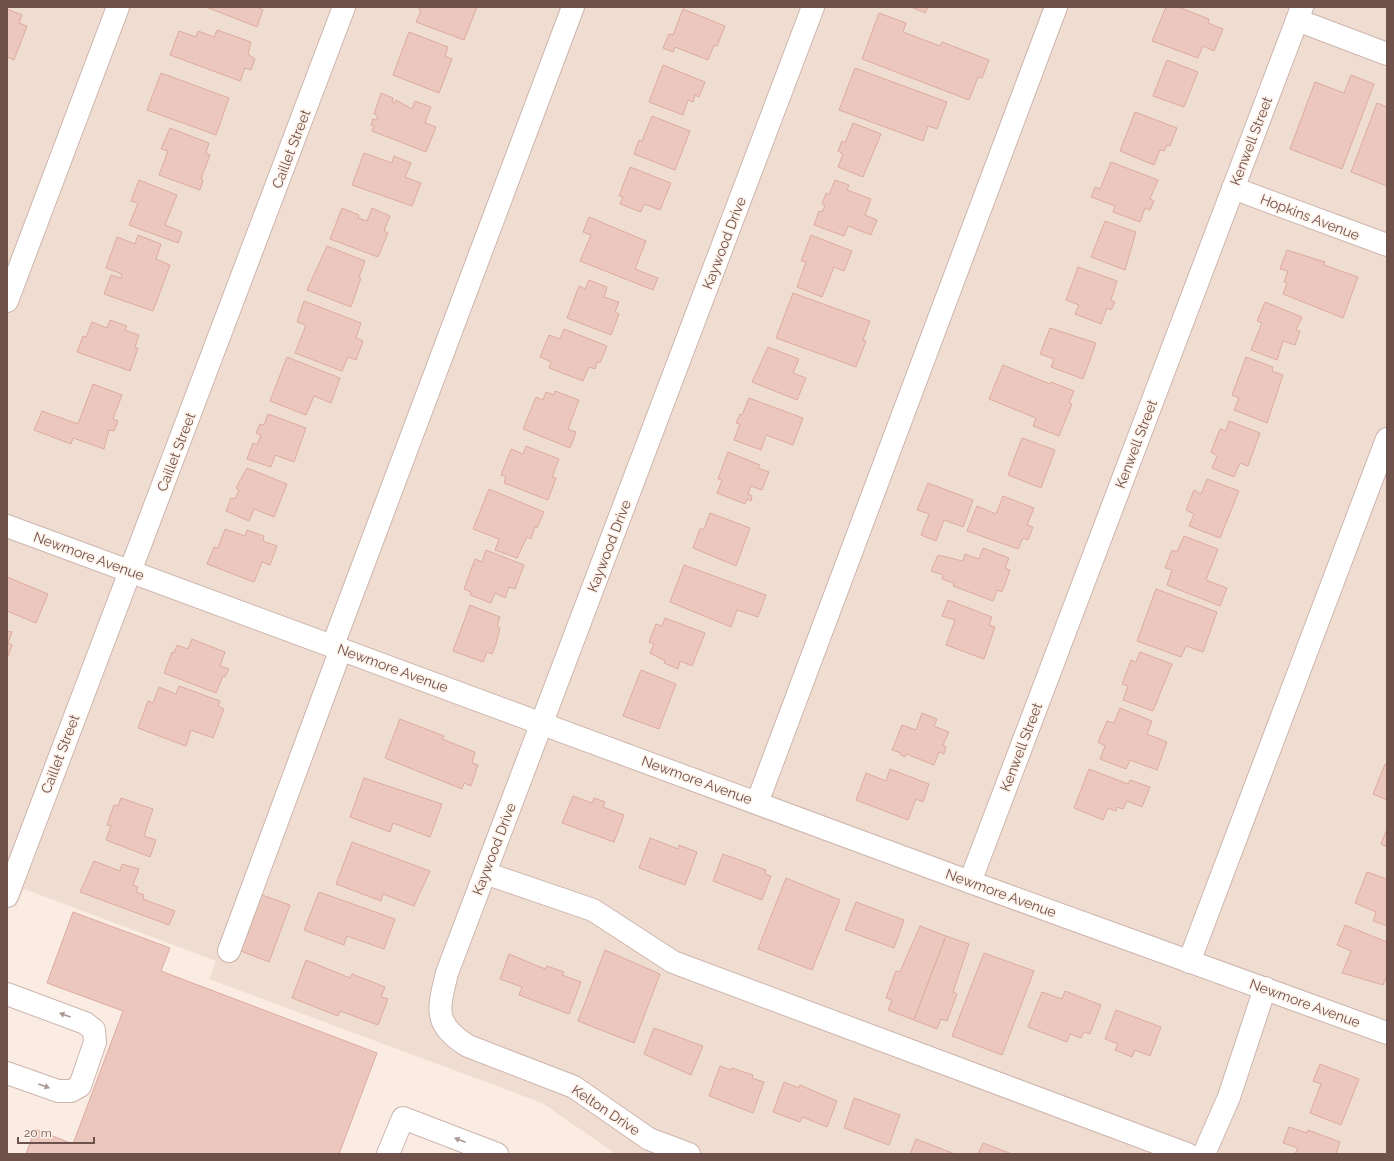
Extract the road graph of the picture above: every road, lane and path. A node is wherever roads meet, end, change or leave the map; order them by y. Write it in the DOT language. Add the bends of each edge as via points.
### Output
graph roads {
  1 [pos="118,7"];
  2 [pos="344,7"];
  3 [pos="573,7"];
  4 [pos="813,7"];
  5 [pos="1056,7"];
  6 [pos="1299,14"];
  7 [pos="1387,54"];
  8 [pos="1233,188"];
  9 [pos="1387,245"];
  10 [pos="7,301"];
  11 [pos="1387,439"];
  12 [pos="7,526"];
  13 [pos="130,572"];
  14 [pos="337,647"];
  15 [pos="542,722"];
  16 [pos="757,803"];
  17 [pos="485,873"];
  18 [pos="970,882"];
  19 [pos="7,896"];
  20 [pos="229,951"];
  21 [pos="1188,962"];
  22 [pos="1264,988"];
  23 [pos="7,994"];
  24 [pos="1387,1033"];
  25 [pos="500,1059"];
  26 [pos="7,1073"];
  27 [pos="388,1154"];
  28 [pos="497,1154"];
  29 [pos="690,1154"];
  30 [pos="1187,1154"];
  31 [pos="1204,1154"];
  1 -- 10 [label="street"];
  2 -- 13 [label="street, Caillet Street"];
  3 -- 14 [label="street"];
  4 -- 15 [label="street, Kaywood Drive"];
  5 -- 16 [label="street"];
  6 -- 7 [label="street"];
  6 -- 8 [label="street, Kenwell Street"];
  8 -- 9 [label="street, Hopkins Avenue"];
  8 -- 18 [label="street, Kenwell Street"];
  11 -- 21 [label="street"];
  12 -- 13 [label="street, Newmore Avenue"];
  13 -- 14 [label="street, Newmore Avenue"];
  13 -- 19 [label="street, Caillet Street"];
  14 -- 15 [label="street, Newmore Avenue"];
  14 -- 20 [label="street"];
  15 -- 16 [label="street, Newmore Avenue"];
  15 -- 17 [label="street, Kaywood Drive"];
  16 -- 18 [label="street, Newmore Avenue"];
  17 -- 25 [label="street, Kaywood Drive" via="447,974 439,1011 442,1021 453,1036 468,1046"];
  17 -- 30 [label="street" via="593,910 673,962"];
  18 -- 21 [label="street, Newmore Avenue"];
  21 -- 22 [label="street, Newmore Avenue"];
  22 -- 24 [label="street, Newmore Avenue"];
  22 -- 31 [label="street" via="1229,1098"];
  26 -- 23 [label="street, one-way" via="58,1091 71,1091 80,1086 95,1042 94,1030 85,1023"];
  25 -- 29 [label="street, Kelton Drive" via="574,1087 649,1139"];
  28 -- 27 [label="street, one-way" via="403,1118"];
}
